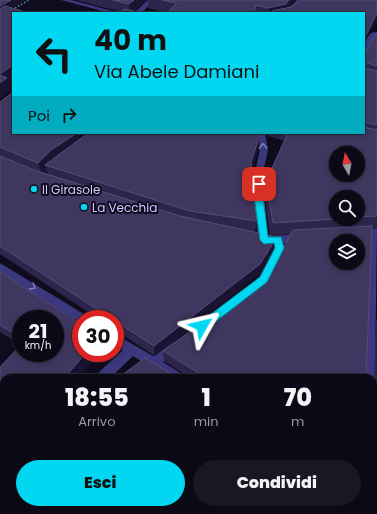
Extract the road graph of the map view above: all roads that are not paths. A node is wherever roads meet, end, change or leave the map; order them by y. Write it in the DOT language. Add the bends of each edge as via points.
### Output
graph roads {
  1 [pos="64,0"];
  2 [pos="152,0"];
  3 [pos="113,12"];
  4 [pos="138,12"];
  5 [pos="375,35"];
  6 [pos="365,50"];
  7 [pos="261,134"];
  8 [pos="375,232"];
  9 [pos="352,234"];
  10 [pos="315,237"];
  11 [pos="252,240"];
  12 [pos="264,240"];
  13 [pos="278,240"];
  14 [pos="0,266"];
  15 [pos="245,293"];
  16 [pos="72,312"];
  17 [pos="374,315"];
  18 [pos="184,340"];
  19 [pos="124,345"];
  20 [pos="132,350"];
  21 [pos="153,363"];
  22 [pos="105,374"];
  23 [pos="171,374"];
  24 [pos="369,374"];
  1 -- 3 [label="street"];
  2 -- 4 [label="street"];
  5 -- 6 [label="street"];
  12 -- 7 [label="street, one-way" via="259,196 259,172 264,150"];
  8 -- 9 [label="street"];
  8 -- 17 [label="street"];
  10 -- 13 [label="street"];
  11 -- 12 [label="street"];
  12 -- 13 [label="street"];
  13 -- 15 [label="street" via="280,248 263,280"];
  14 -- 16 [label="street, one-way"];
  17 -- 24 [label="street"];
  18 -- 21 [label="street"];
  19 -- 20 [label="street"];
  20 -- 21 [label="street"];
  20 -- 22 [label="street"];
  21 -- 23 [label="street"];
}
